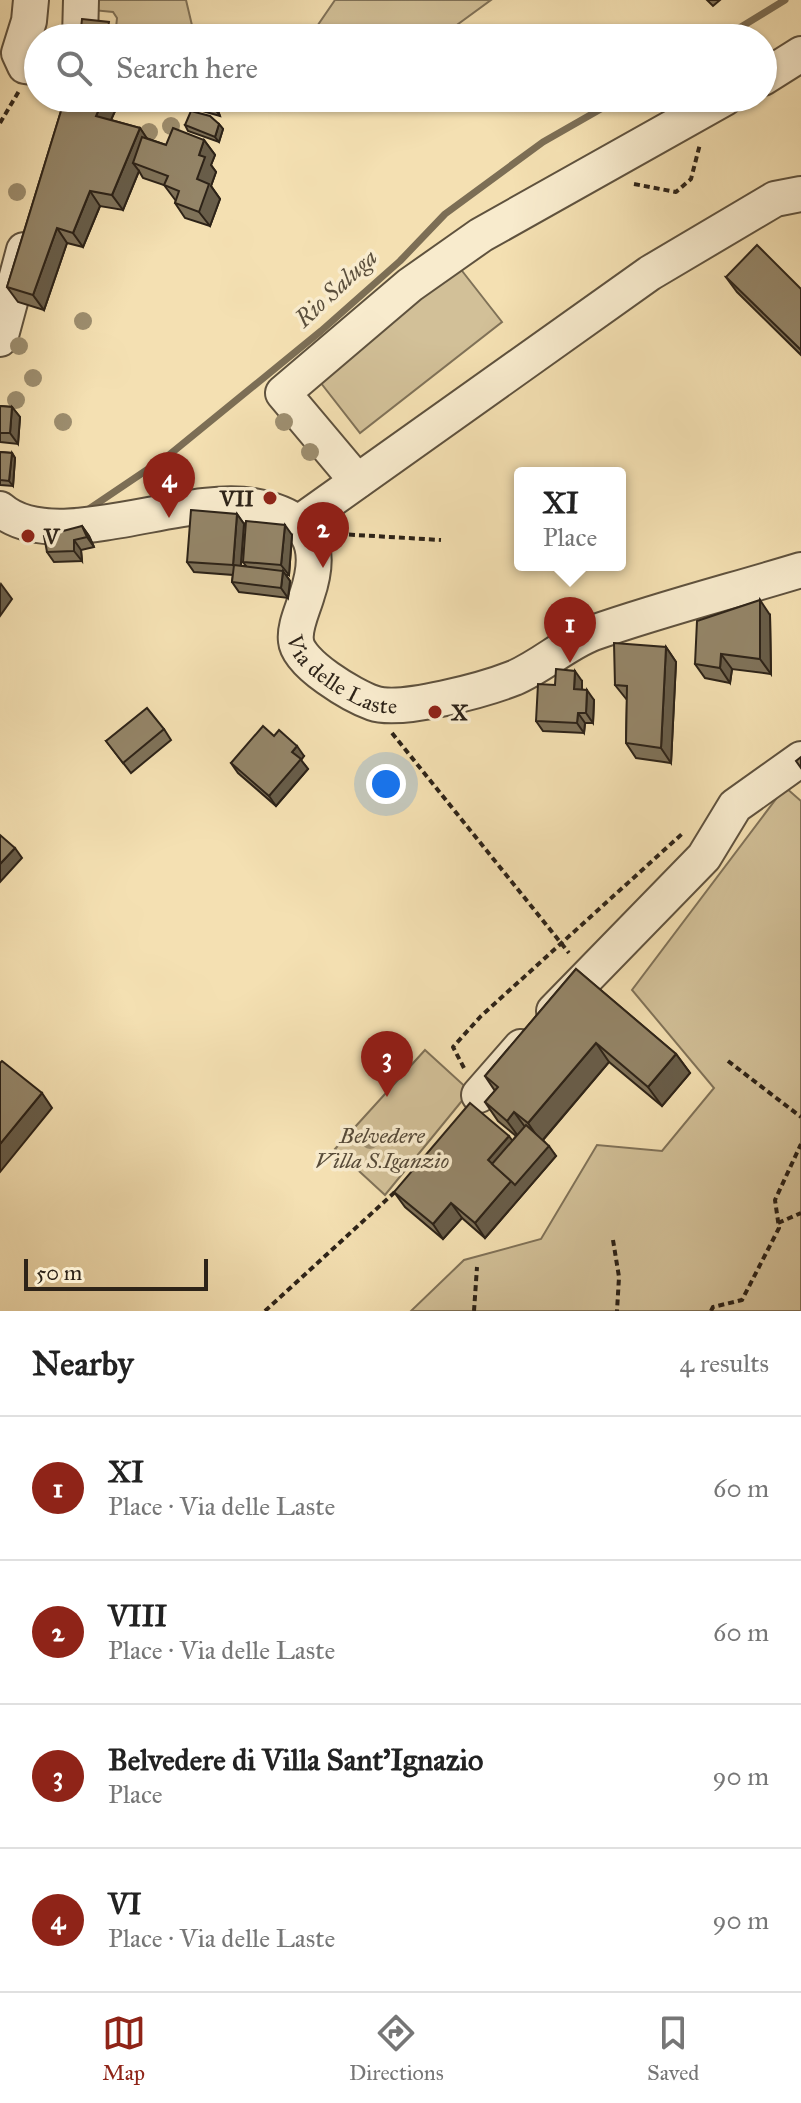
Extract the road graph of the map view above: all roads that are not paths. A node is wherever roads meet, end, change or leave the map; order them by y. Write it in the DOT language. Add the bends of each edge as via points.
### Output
graph roads {
  1 [pos="31,0"];
  2 [pos="28,24"];
  3 [pos="24,37"];
  4 [pos="801,54"];
  5 [pos="24,64"];
  6 [pos="777,69"];
  7 [pos="698,112"];
  8 [pos="801,194"];
  9 [pos="32,220"];
  10 [pos="2,321"];
  11 [pos="354,484"];
  12 [pos="0,509"];
  13 [pos="300,522"];
  14 [pos="801,570"];
  15 [pos="801,759"];
  16 [pos="479,1095"];
  1 -- 2 [label="street"];
  3 -- 5 [label="street" via="19,53"];
  4 -- 6 [label="street"];
  7 -- 11 [label="street" via="481,235 410,285 283,393"];
  8 -- 11 [label="street" via="775,199 650,273"];
  9 -- 10 [label="street"];
  11 -- 13 [label="street"];
  12 -- 13 [label="street" via="18,520 58,529 224,505 250,505"];
  13 -- 14 [label="street, Via delle Laste" via="308,533 314,563 295,641 300,654 340,685 390,706 410,706 514,678 590,634"];
  15 -- 16 [label="street" via="735,806 704,857 586,974"];
}
